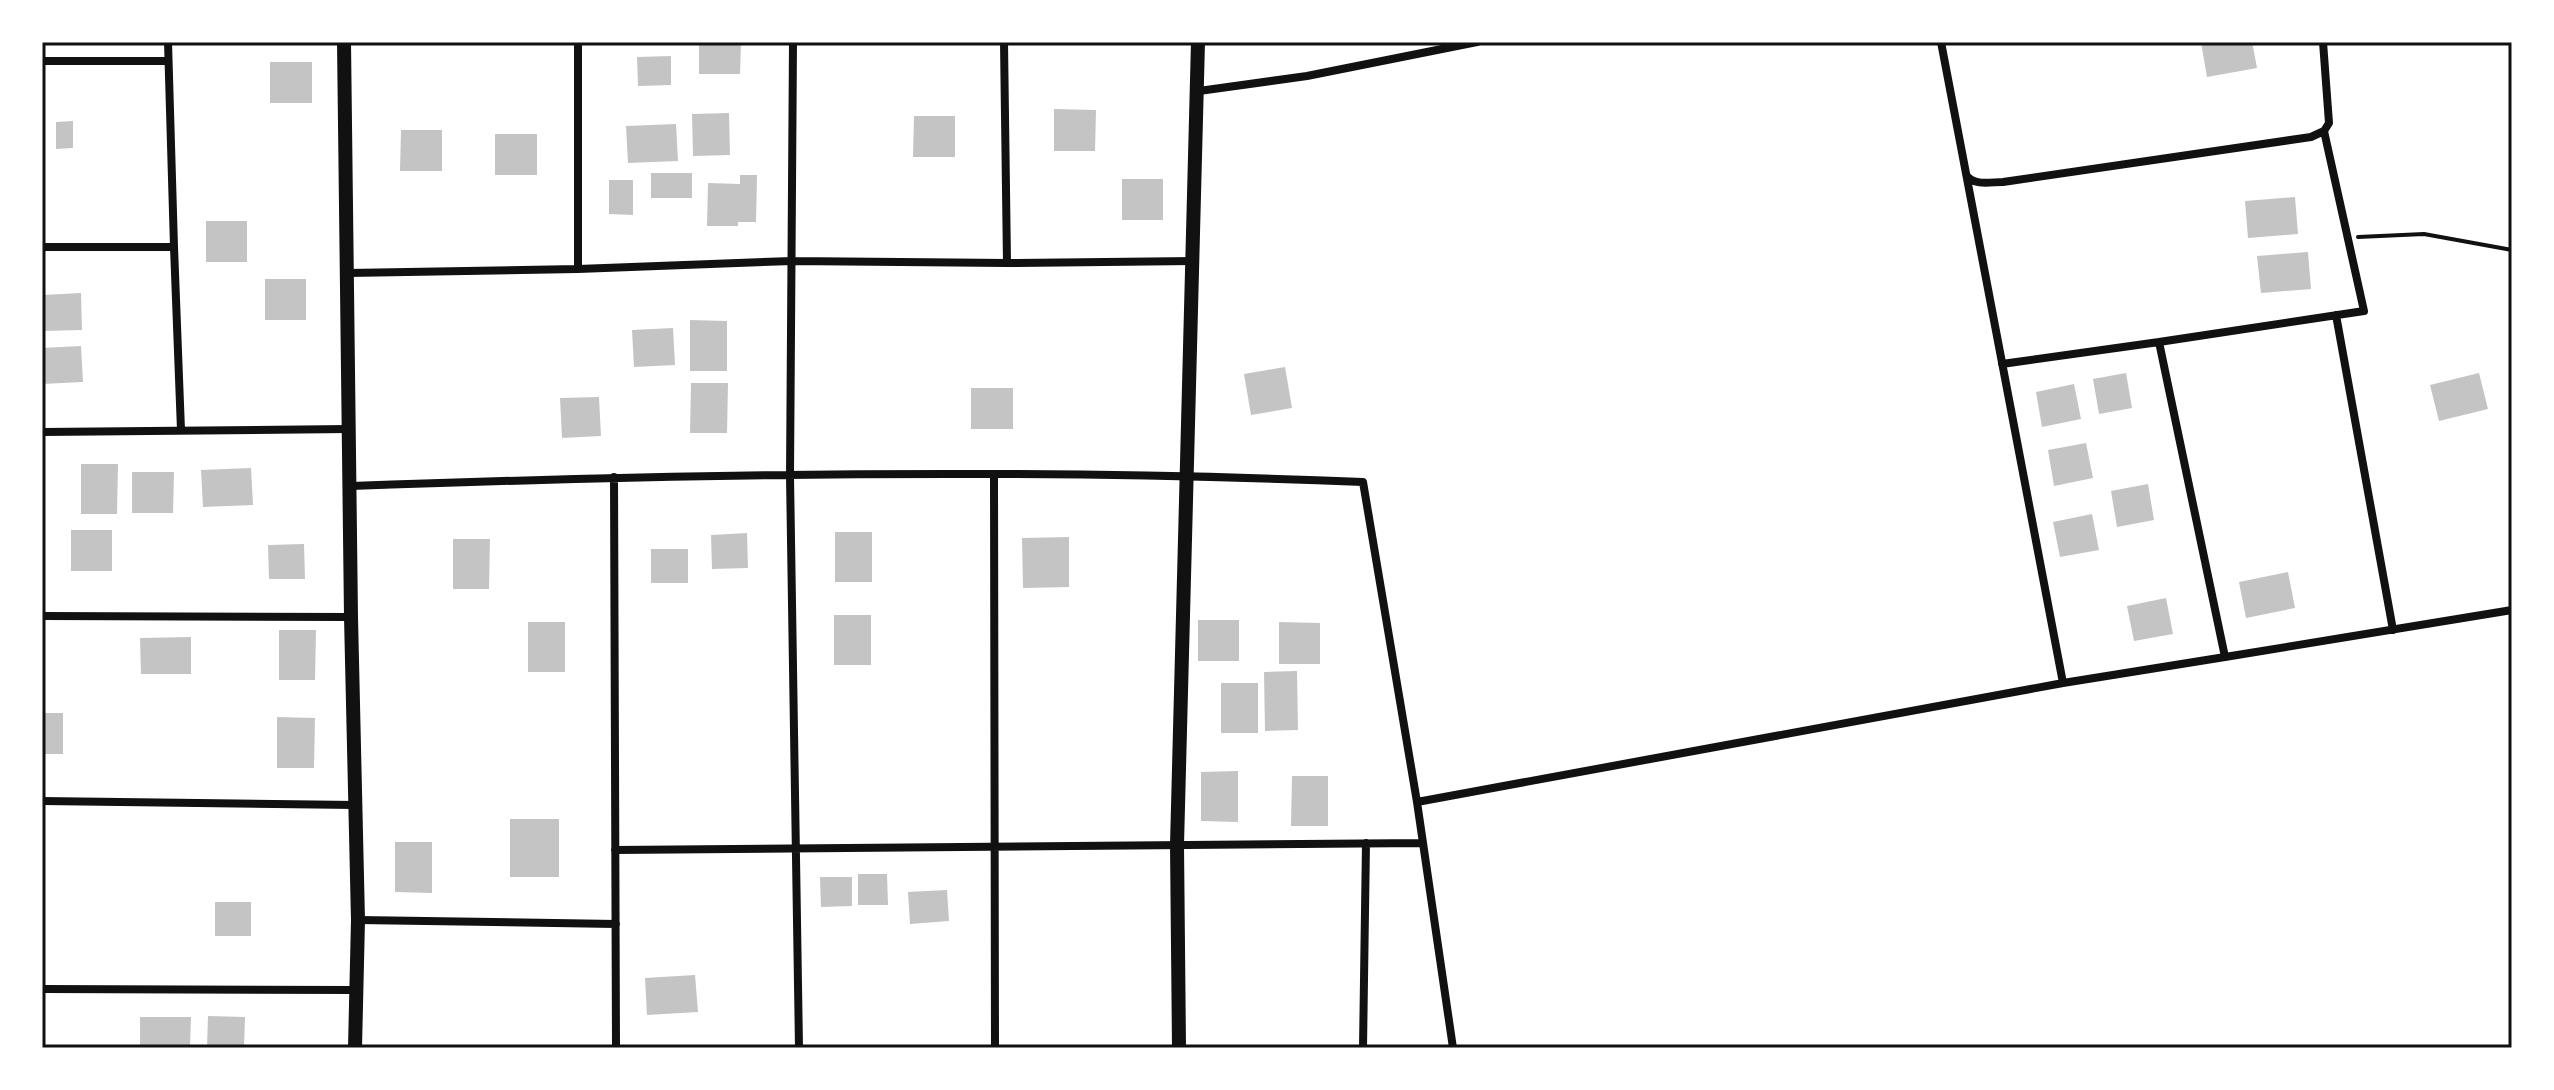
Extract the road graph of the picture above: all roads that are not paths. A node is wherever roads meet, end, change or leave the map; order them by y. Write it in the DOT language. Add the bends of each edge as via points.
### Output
graph roads {
  1 [pos="168,42"];
  2 [pos="344,42"];
  3 [pos="578,42"];
  4 [pos="793,42"];
  5 [pos="1004,42"];
  6 [pos="1198,42"];
  7 [pos="1477,42"];
  8 [pos="2323,42"];
  9 [pos="42,61"];
  10 [pos="168,61"];
  11 [pos="1199,91"];
  12 [pos="2324,131"];
  13 [pos="42,247"];
  14 [pos="174,247"];
  15 [pos="792,261"];
  16 [pos="1194,261"];
  17 [pos="1007,263"];
  18 [pos="578,269"];
  19 [pos="348,273"];
  20 [pos="2336,315"];
  21 [pos="2159,342"];
  22 [pos="2002,364"];
  23 [pos="350,429"];
  24 [pos="181,430"];
  25 [pos="42,432"];
  26 [pos="994,475"];
  27 [pos="1188,475"];
  28 [pos="790,476"];
  29 [pos="614,477"];
  30 [pos="351,486"];
  31 [pos="2512,610"];
  32 [pos="42,616"];
  33 [pos="351,617"];
  34 [pos="2393,630"];
  35 [pos="2225,657"];
  36 [pos="2063,683"];
  37 [pos="42,801"];
  38 [pos="1417,802"];
  39 [pos="355,805"];
  40 [pos="1366,843"];
  41 [pos="1423,843"];
  42 [pos="1177,845"];
  43 [pos="996,846"];
  44 [pos="795,848"];
  45 [pos="615,850"];
  46 [pos="358,920"];
  47 [pos="616,924"];
  48 [pos="42,989"];
  49 [pos="356,990"];
  50 [pos="355,1048"];
  51 [pos="616,1048"];
  52 [pos="798,1048"];
  53 [pos="995,1048"];
  54 [pos="1179,1048"];
  55 [pos="1363,1048"];
  56 [pos="1453,1048"];
  1 -- 10 [label="street"];
  2 -- 19 [label="street"];
  3 -- 18 [label="street"];
  4 -- 15 [label="street"];
  5 -- 17 [label="street"];
  6 -- 11 [label="street"];
  7 -- 11 [label="street"];
  8 -- 12 [label="street" via="2330,113"];
  9 -- 10 [label="street"];
  10 -- 14 [label="street"];
  11 -- 16 [label="street"];
  12 -- 20 [label="street" via="2364,311"];
  12 -- 22 [label="street" via="1979,183 1971,180 1966,175 1941,42 1947,73 1950,88 1953,103"];
  13 -- 14 [label="street"];
  14 -- 24 [label="street"];
  15 -- 17 [label="street"];
  15 -- 18 [label="street"];
  15 -- 28 [label="street"];
  16 -- 17 [label="street"];
  16 -- 27 [label="street"];
  18 -- 19 [label="street"];
  19 -- 23 [label="street"];
  20 -- 21 [label="street"];
  20 -- 34 [label="street"];
  21 -- 22 [label="street"];
  21 -- 35 [label="street"];
  22 -- 36 [label="street"];
  23 -- 24 [label="street"];
  23 -- 30 [label="street"];
  24 -- 25 [label="street"];
  26 -- 27 [label="street"];
  26 -- 28 [label="street"];
  26 -- 43 [label="street"];
  27 -- 38 [label="street" via="1363,482"];
  27 -- 42 [label="street"];
  28 -- 29 [label="street"];
  28 -- 44 [label="street"];
  29 -- 30 [label="street"];
  29 -- 45 [label="street"];
  30 -- 33 [label="street"];
  31 -- 34 [label="street"];
  32 -- 33 [label="street"];
  33 -- 39 [label="street"];
  34 -- 35 [label="street"];
  35 -- 36 [label="street"];
  36 -- 38 [label="street"];
  37 -- 39 [label="street"];
  38 -- 41 [label="street"];
  39 -- 46 [label="street"];
  40 -- 41 [label="street"];
  40 -- 42 [label="street"];
  40 -- 55 [label="street"];
  41 -- 56 [label="street"];
  42 -- 43 [label="street"];
  42 -- 54 [label="street"];
  43 -- 44 [label="street"];
  43 -- 53 [label="street"];
  44 -- 45 [label="street"];
  44 -- 52 [label="street"];
  45 -- 47 [label="street"];
  46 -- 47 [label="street"];
  46 -- 49 [label="street"];
  47 -- 51 [label="street"];
  48 -- 49 [label="street"];
  49 -- 50 [label="street"];
}
